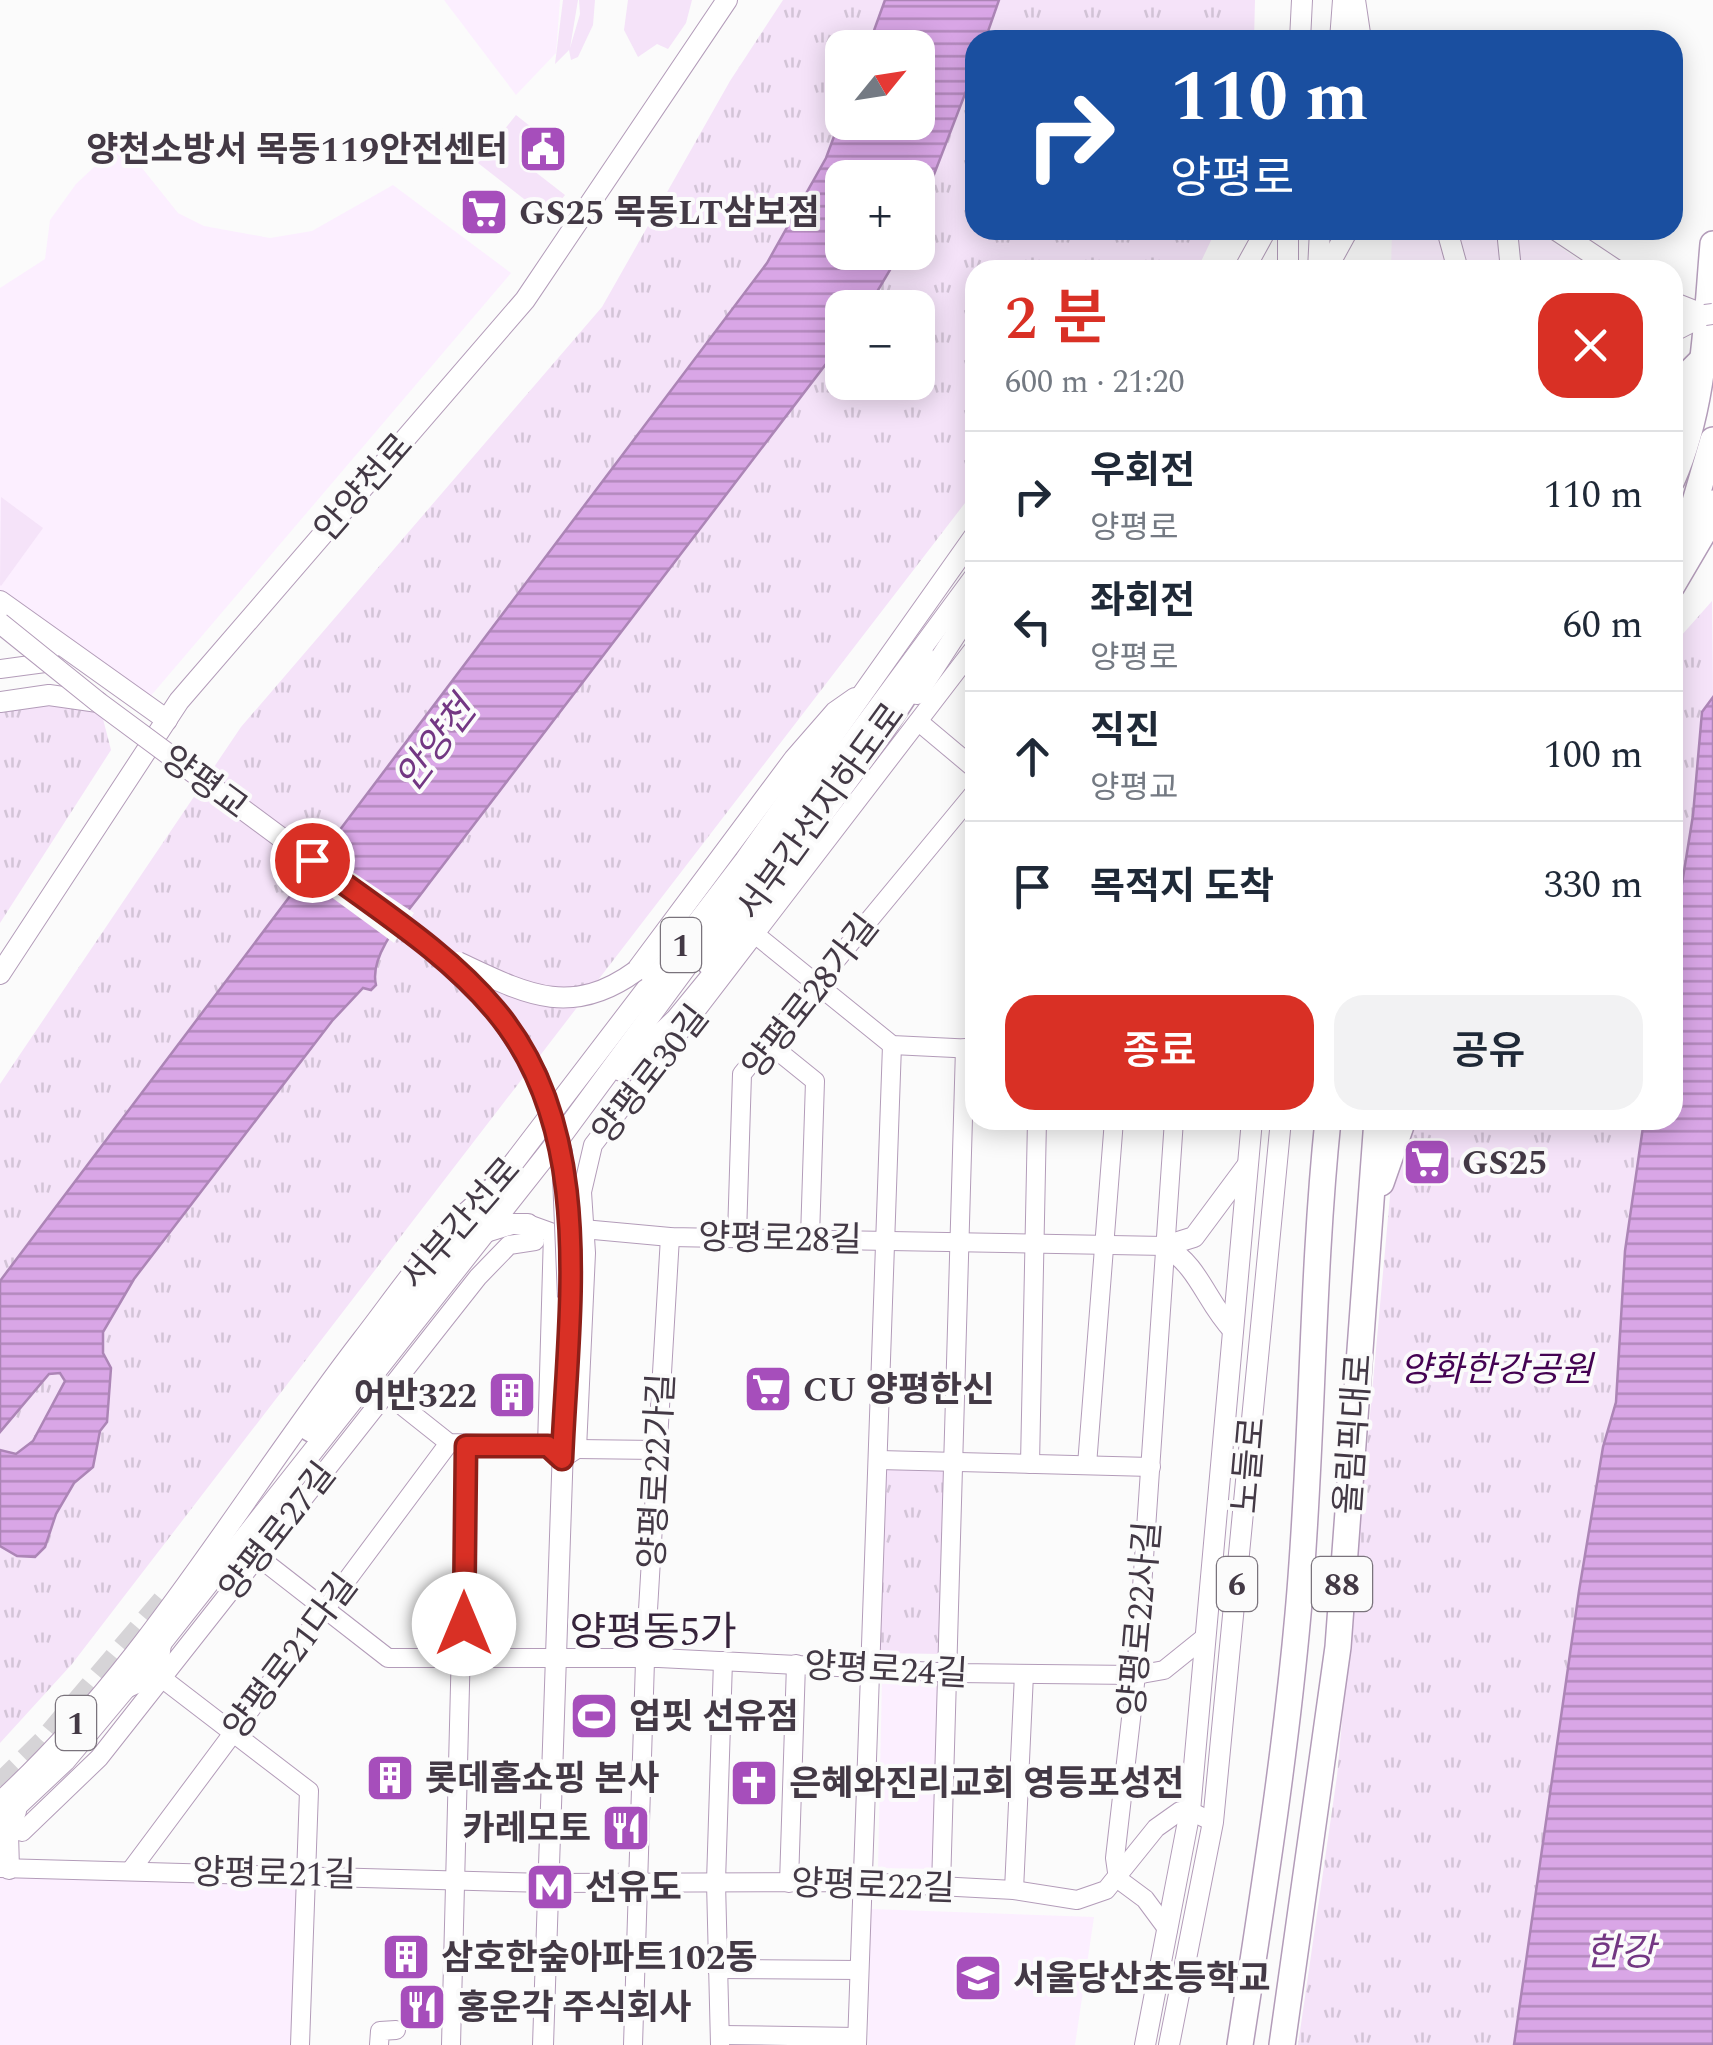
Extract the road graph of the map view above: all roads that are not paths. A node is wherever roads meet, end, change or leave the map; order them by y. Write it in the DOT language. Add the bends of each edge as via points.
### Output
graph roads {
  1 [pos="727,0"];
  2 [pos="1302,0"];
  3 [pos="1332,0"];
  4 [pos="1343,0"];
  5 [pos="1355,0"];
  6 [pos="1300,30"];
  7 [pos="1330,30"];
  8 [pos="1341,30"];
  9 [pos="1359,30"];
  10 [pos="1571,240"];
  11 [pos="1713,244"];
  12 [pos="1601,260"];
  13 [pos="1683,306"];
  14 [pos="1683,312"];
  15 [pos="1709,314"];
  16 [pos="1683,318"];
  17 [pos="1683,327"];
  18 [pos="1703,359"];
  19 [pos="1683,382"];
  20 [pos="1713,440"];
  21 [pos="1683,448"];
  22 [pos="1713,503"];
  23 [pos="1683,529"];
  24 [pos="965,549"];
  25 [pos="1683,568"];
  26 [pos="965,593"];
  27 [pos="0,601"];
  28 [pos="965,617"];
  29 [pos="0,623"];
  30 [pos="47,634"];
  31 [pos="965,660"];
  32 [pos="924,665"];
  33 [pos="0,669"];
  34 [pos="861,694"];
  35 [pos="0,702"];
  36 [pos="98,702"];
  37 [pos="167,720"];
  38 [pos="919,722"];
  39 [pos="965,761"];
  40 [pos="965,804"];
  41 [pos="756,935"];
  42 [pos="434,951"];
  43 [pos="710,963"];
  44 [pos="0,974"];
  45 [pos="816,984"];
  46 [pos="768,1043"];
  47 [pos="892,1045"];
  48 [pos="965,1048"];
  49 [pos="965,1130"];
  50 [pos="1037,1130"];
  51 [pos="1113,1130"];
  52 [pos="1173,1130"];
  53 [pos="1251,1130"];
  54 [pos="1280,1130"];
  55 [pos="1327,1130"];
  56 [pos="1376,1130"];
  57 [pos="1400,1130"];
  58 [pos="1248,1166"];
  59 [pos="521,1187"];
  60 [pos="492,1191"];
  61 [pos="1370,1216"];
  62 [pos="583,1228"];
  63 [pos="484,1233"];
  64 [pos="532,1233"];
  65 [pos="553,1233"];
  66 [pos="737,1235"];
  67 [pos="810,1237"];
  68 [pos="670,1238"];
  69 [pos="886,1239"];
  70 [pos="959,1241"];
  71 [pos="1034,1243"];
  72 [pos="1104,1244"];
  73 [pos="1165,1246"];
  74 [pos="1233,1330"];
  75 [pos="386,1393"];
  76 [pos="311,1429"];
  77 [pos="457,1444"];
  78 [pos="658,1450"];
  79 [pos="562,1451"];
  80 [pos="879,1460"];
  81 [pos="953,1462"];
  82 [pos="1030,1464"];
  83 [pos="1087,1466"];
  84 [pos="1151,1467"];
  85 [pos="257,1523"];
  86 [pos="257,1556"];
  87 [pos="223,1565"];
  88 [pos="325,1609"];
  89 [pos="1205,1637"];
  90 [pos="161,1644"];
  91 [pos="464,1658"];
  92 [pos="556,1660"];
  93 [pos="645,1661"];
  94 [pos="723,1661"];
  95 [pos="796,1664"];
  96 [pos="872,1667"];
  97 [pos="948,1672"];
  98 [pos="1024,1674"];
  99 [pos="1136,1675"];
  100 [pos="163,1679"];
  101 [pos="126,1688"];
  102 [pos="233,1732"];
  103 [pos="1190,1810"];
  104 [pos="5,1811"];
  105 [pos="1213,1822"];
  106 [pos="22,1832"];
  107 [pos="5,1868"];
  108 [pos="131,1870"];
  109 [pos="306,1874"];
  110 [pos="457,1879"];
  111 [pos="1118,1880"];
  112 [pos="716,1882"];
  113 [pos="789,1882"];
  114 [pos="862,1882"];
  115 [pos="548,1883"];
  116 [pos="637,1884"];
  117 [pos="941,1888"];
  118 [pos="1014,1890"];
  119 [pos="1168,1930"];
  120 [pos="717,1969"];
  121 [pos="860,1970"];
  122 [pos="1155,1994"];
  123 [pos="396,2030"];
  124 [pos="721,2040"];
  125 [pos="857,2041"];
  126 [pos="300,2045"];
  127 [pos="380,2045"];
  128 [pos="452,2045"];
  129 [pos="543,2045"];
  130 [pos="633,2045"];
  131 [pos="1134,2045"];
  132 [pos="1145,2045"];
  133 [pos="1170,2045"];
  134 [pos="1240,2045"];
  135 [pos="1282,2045"];
  1 -- 37 [label="main road, 안양천로" via="525,300 214,656"];
  2 -- 6 [label="main road"];
  3 -- 7 [label="main road"];
  4 -- 8 [label="main road"];
  5 -- 9 [label="main road"];
  10 -- 12 [label="main road"];
  11 -- 18 [label="highway"];
  13 -- 15 [label="main road"];
  14 -- 15 [label="main road"];
  15 -- 16 [label="main road"];
  15 -- 17 [label="main road"];
  18 -- 19 [label="highway"];
  18 -- 21 [label="highway"];
  20 -- 23 [label="highway"];
  22 -- 25 [label="highway"];
  24 -- 34 [label="main road, 서부간선로 / 1"];
  26 -- 32 [label="main road, 서부간선로 / 1"];
  27 -- 30 [label="main road"];
  28 -- 32 [label="main road"];
  29 -- 36 [label="main road, 양평교, bridge"];
  30 -- 33 [label="street" via="51,650 45,663"];
  30 -- 37 [label="main road"];
  31 -- 38 [label="street, 양평로30길"];
  32 -- 43 [label="highway, 서부간선지하도로"];
  32 -- 59 [label="main road, 서부간선로 / 1" via="906,669"];
  34 -- 42 [label="main road, bridge" via="835,712 794,759 636,971 594,994 551,998"];
  34 -- 60 [label="main road, 서부간선로 / 1" via="734,874"];
  35 -- 36 [label="main road" via="49,695"];
  36 -- 42 [label="main road, 양평교, bridge"];
  37 -- 44 [label="main road, 안양천로"];
  38 -- 39 [label="street"];
  38 -- 41 [label="street, 양평로30길"];
  40 -- 45 [label="street, 양평로28가길"];
  41 -- 45 [label="street"];
  41 -- 62 [label="street, 양평로30길" via="593,1145 584,1170"];
  42 -- 79 [label="main road, 양평교, bridge" via="495,1009 536,1074 557,1134 566,1182 568,1297"];
  45 -- 46 [label="street, 양평로28가길"];
  45 -- 47 [label="street"];
  46 -- 66 [label="street, 양평로28가길" via="740,1081"];
  46 -- 67 [label="street" via="815,1081"];
  47 -- 48 [label="street"];
  47 -- 69 [label="street"];
  49 -- 70 [label="street"];
  50 -- 71 [label="street"];
  51 -- 72 [label="street"];
  52 -- 73 [label="street, 양평로22사길"];
  53 -- 58 [label="main road, 노들로 / 6"];
  54 -- 105 [label="main road, 노들로 / 6"];
  55 -- 134 [label="highway, 올림픽대로 / 88" via="1298,1611"];
  56 -- 61 [label="highway, 올림픽대로 / 88"];
  57 -- 61 [label="highway"];
  58 -- 73 [label="main road" via="1194,1237"];
  58 -- 74 [label="main road, 노들로 / 6"];
  59 -- 63 [label="main road, 서부간선로 / 1"];
  59 -- 64 [label="main road" via="518,1202"];
  60 -- 76 [label="highway"];
  60 -- 104 [label="main road, 서부간선로 / 1" via="421,1264 312,1404 146,1639"];
  61 -- 135 [label="highway, 올림픽대로 / 88" via="1338,1647"];
  62 -- 65 [label="street, 양평로28길"];
  62 -- 68 [label="street, 양평로28길"];
  62 -- 79 [label="street, 양평로30길" via="586,1252"];
  63 -- 64 [label="main road" via="512,1224"];
  63 -- 85 [label="main road, 서부간선로 / 1"];
  64 -- 65 [label="street, 양평로28길"];
  64 -- 75 [label="street, 양평로27길" via="508,1245"];
  65 -- 79 [label="street"];
  66 -- 67 [label="street, 양평로28길"];
  66 -- 68 [label="street, 양평로28길"];
  67 -- 69 [label="street, 양평로28길"];
  68 -- 78 [label="street, 양평로22가길"];
  69 -- 70 [label="street, 양평로28길"];
  69 -- 80 [label="street"];
  70 -- 71 [label="street, 양평로28길"];
  70 -- 81 [label="street"];
  71 -- 72 [label="street, 양평로28길"];
  71 -- 82 [label="street"];
  72 -- 73 [label="street, 양평로28길"];
  72 -- 83 [label="street"];
  73 -- 74 [label="main road" via="1192,1265 1212,1308"];
  73 -- 84 [label="street, 양평로22사길"];
  74 -- 89 [label="main road, 노들로 / 6"];
  75 -- 77 [label="street"];
  75 -- 86 [label="street, 양평로27길"];
  77 -- 79 [label="street"];
  77 -- 88 [label="street, 양평로21다길"];
  77 -- 91 [label="street"];
  78 -- 79 [label="street"];
  78 -- 93 [label="street, 양평로22가길"];
  79 -- 92 [label="main road, 양평교"];
  80 -- 81 [label="street"];
  80 -- 96 [label="street"];
  81 -- 82 [label="street"];
  81 -- 97 [label="street"];
  82 -- 83 [label="street"];
  83 -- 84 [label="street"];
  84 -- 99 [label="street, 양평로22사길"];
  85 -- 86 [label="main road"];
  85 -- 87 [label="main road, 서부간선로 / 1"];
  86 -- 87 [label="main road"];
  86 -- 88 [label="street, 양평로24길"];
  86 -- 100 [label="street, 양평로27길"];
  87 -- 90 [label="main road, 서부간선로 / 1"];
  88 -- 91 [label="street, 양평로24길" via="388,1658"];
  88 -- 102 [label="street, 양평로21다길"];
  89 -- 99 [label="street, 양평로24길" via="1164,1670"];
  89 -- 103 [label="main road, 노들로 / 6"];
  90 -- 100 [label="main road"];
  90 -- 101 [label="main road, 서부간선로 / 1"];
  91 -- 92 [label="street, 양평로24길"];
  91 -- 110 [label="street"];
  92 -- 93 [label="street, 양평로24길"];
  92 -- 115 [label="main road, 양평교"];
  93 -- 94 [label="street, 양평로24길"];
  93 -- 116 [label="street, 양평로22가길"];
  94 -- 95 [label="street, 양평로24길"];
  94 -- 112 [label="street"];
  95 -- 96 [label="street, 양평로24길"];
  95 -- 113 [label="street"];
  96 -- 97 [label="street, 양평로24길"];
  96 -- 114 [label="street"];
  97 -- 98 [label="street, 양평로24길"];
  97 -- 117 [label="street"];
  98 -- 99 [label="street, 양평로24길"];
  98 -- 118 [label="street"];
  99 -- 111 [label="street, 양평로22사길"];
  100 -- 101 [label="main road" via="148,1677"];
  100 -- 102 [label="street"];
  100 -- 106 [label="street, 양평로27길" via="99,1758"];
  101 -- 104 [label="main road, 서부간선로 / 1"];
  102 -- 108 [label="street, 양평로21다길"];
  102 -- 109 [label="street" via="309,1791"];
  103 -- 105 [label="street"];
  103 -- 111 [label="street" via="1156,1828"];
  103 -- 119 [label="main road, 노들로 / 6"];
  104 -- 107 [label="main road"];
  105 -- 133 [label="main road, 노들로 / 6"];
  107 -- 108 [label="street, 양평로21길"];
  108 -- 109 [label="street, 양평로21길"];
  109 -- 110 [label="street, 양평로21길"];
  109 -- 126 [label="street"];
  110 -- 115 [label="street, 양평로21길"];
  110 -- 128 [label="street"];
  111 -- 118 [label="street, 양평로22길" via="1077,1900"];
  111 -- 119 [label="street" via="1145,1899"];
  112 -- 113 [label="street, 양평로22길"];
  112 -- 116 [label="street, 양평로22길"];
  112 -- 120 [label="street"];
  113 -- 114 [label="street, 양평로22길"];
  114 -- 117 [label="street, 양평로22길"];
  114 -- 121 [label="street"];
  115 -- 116 [label="street, 양평로22길"];
  115 -- 129 [label="main road, 양평교"];
  116 -- 130 [label="street, 양평로22가길"];
  117 -- 118 [label="street, 양평로22길"];
  119 -- 122 [label="main road, 노들로 / 6"];
  120 -- 121 [label="street"];
  120 -- 124 [label="street"];
  121 -- 125 [label="street"];
  122 -- 131 [label="main road"];
  122 -- 132 [label="main road, 노들로 / 6"];
  123 -- 127 [label="street" via="380,2031"];
  124 -- 125 [label="street"];
}
